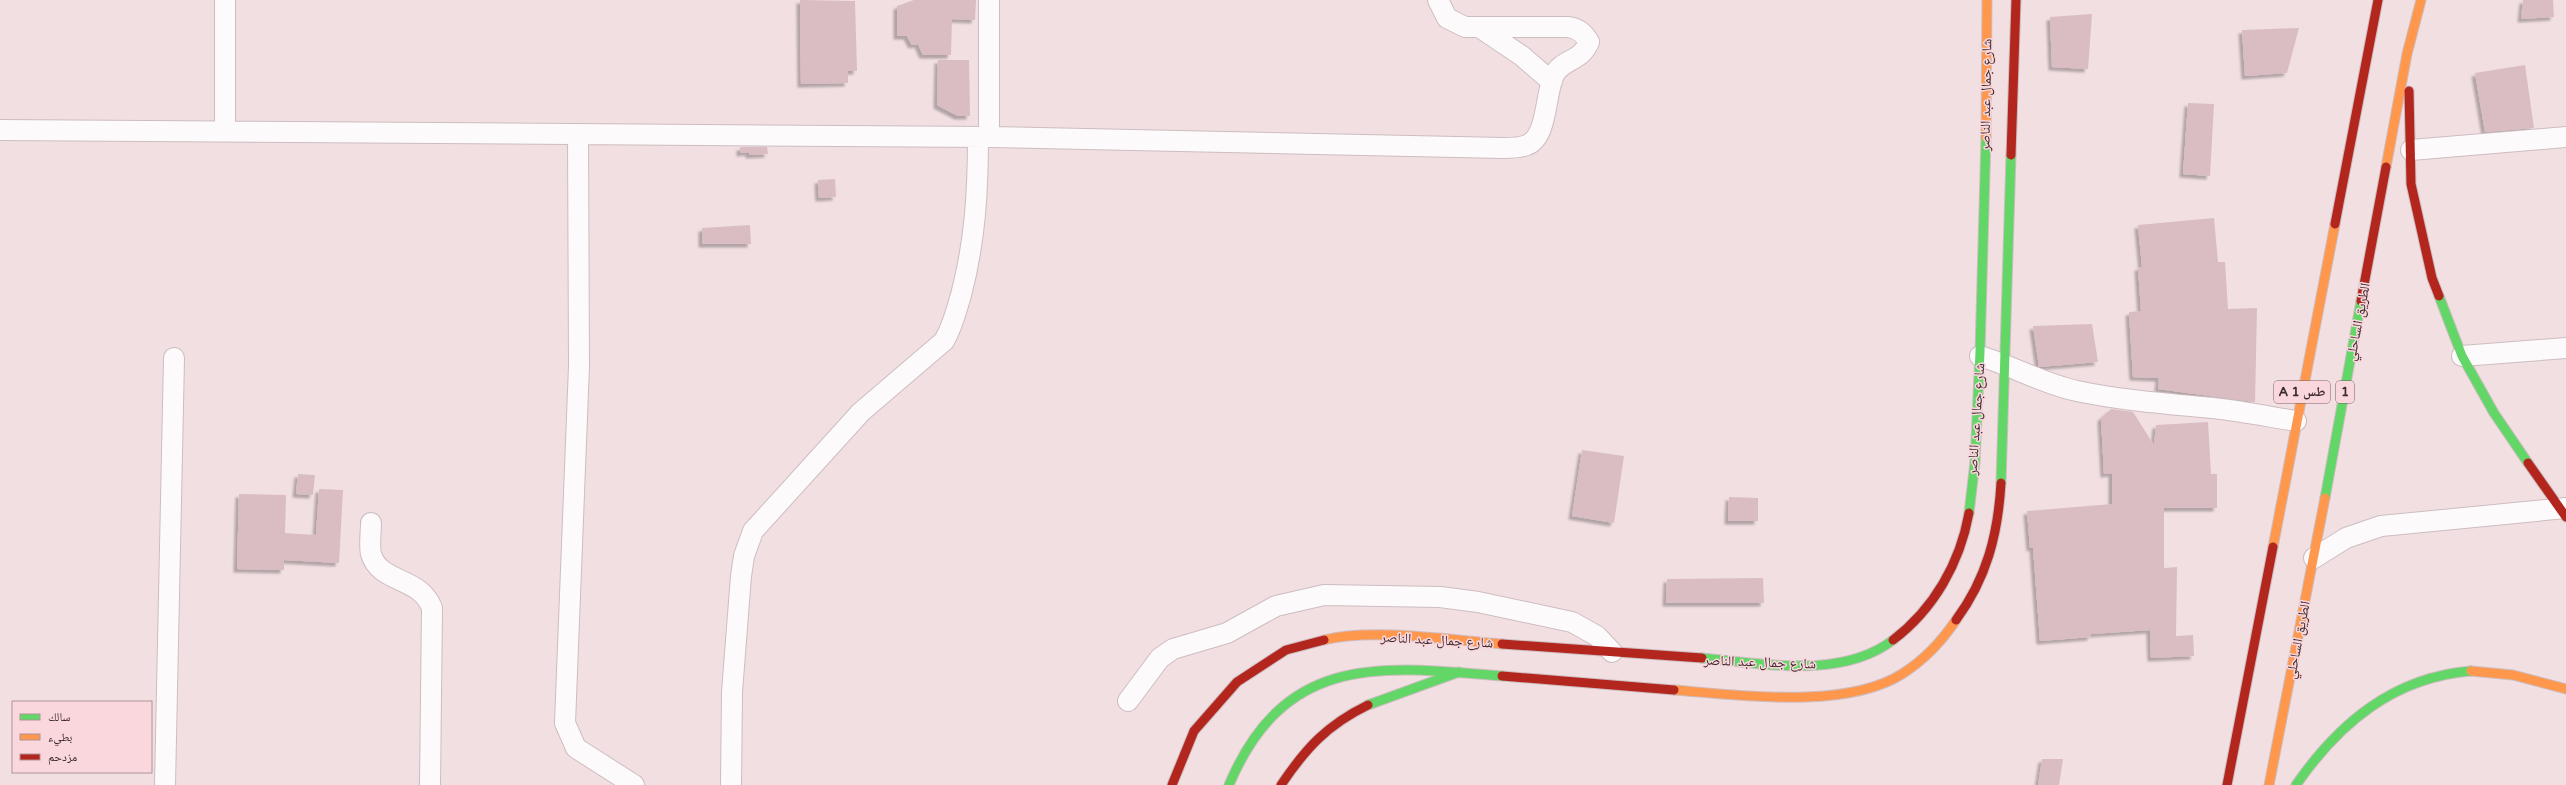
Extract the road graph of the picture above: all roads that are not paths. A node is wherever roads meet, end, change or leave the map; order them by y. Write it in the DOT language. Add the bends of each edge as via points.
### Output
graph roads {
  1 [pos="225,0"];
  2 [pos="989,0"];
  3 [pos="1438,0"];
  4 [pos="1987,0"];
  5 [pos="2016,0"];
  6 [pos="2378,0"];
  7 [pos="2421,0"];
  8 [pos="1479,28"];
  9 [pos="2407,54"];
  10 [pos="1552,82"];
  11 [pos="0,130"];
  12 [pos="225,131"];
  13 [pos="578,134"];
  14 [pos="984,137"];
  15 [pos="2566,137"];
  16 [pos="2411,150"];
  17 [pos="2566,348"];
  18 [pos="1980,356"];
  19 [pos="2462,356"];
  20 [pos="174,358"];
  21 [pos="2005,364"];
  22 [pos="2296,421"];
  23 [pos="2564,511"];
  24 [pos="371,523"];
  25 [pos="2314,558"];
  26 [pos="1612,652"];
  27 [pos="1459,672"];
  28 [pos="2566,689"];
  29 [pos="1128,701"];
  30 [pos="164,785"];
  31 [pos="430,785"];
  32 [pos="634,785"];
  33 [pos="731,785"];
  34 [pos="1172,785"];
  35 [pos="1229,785"];
  36 [pos="1281,785"];
  37 [pos="2227,785"];
  38 [pos="2269,785"];
  39 [pos="2296,785"];
  1 -- 12 [label="street"];
  2 -- 14 [label="street"];
  3 -- 8 [label="street" via="1444,13 1453,22 1465,27"];
  4 -- 18 [label="main road, شارع جمال عبد الناصر"];
  5 -- 21 [label="main road, شارع جمال عبد الناصر"];
  6 -- 22 [label="main road, A 1 طس"];
  7 -- 9 [label="main road, الطريق الساحلي / 1"];
  8 -- 10 [label="street" via="1527,60"];
  8 -- 10 [label="street" via="1568,27 1580,31 1589,42 1586,48 1579,57 1558,70"];
  9 -- 16 [label="main road"];
  9 -- 25 [label="main road, الطريق الساحلي / 1"];
  10 -- 14 [label="street" via="1538,136 1522,147"];
  11 -- 12 [label="street"];
  12 -- 13 [label="street"];
  13 -- 14 [label="street"];
  13 -- 32 [label="street" via="579,366 565,723 576,748"];
  14 -- 33 [label="street" via="968,269 952,328 944,341 861,412 753,531 744,556 741,576 732,692"];
  15 -- 16 [label="street"];
  16 -- 19 [label="main road" via="2411,184 2432,278"];
  17 -- 19 [label="street"];
  18 -- 21 [label="street"];
  18 -- 26 [label="main road, شارع جمال عبد الناصر" via="1969,514 1955,562 1932,601 1904,630 1879,649 1842,662 1807,666"];
  19 -- 23 [label="main road" via="2494,413"];
  20 -- 30 [label="street"];
  21 -- 22 [label="street" via="2030,376 2076,391 2155,404 2223,410"];
  21 -- 27 [label="main road, شارع جمال عبد الناصر" via="2002,456 1997,524 1992,552 1978,586 1950,629 1919,662 1886,682 1854,692 1740,695"];
  22 -- 37 [label="main road, A 1 طس"];
  23 -- 25 [label="street" via="2381,526 2346,538"];
  24 -- 31 [label="street" via="371,552 375,563 383,572 422,591 432,608"];
  25 -- 38 [label="main road, الطريق الساحلي / 1"];
  26 -- 29 [label="street" via="1597,636 1572,622 1478,602 1440,597 1324,595 1276,606 1227,633 1173,648 1160,658"];
  26 -- 34 [label="main road, شارع جمال عبد الناصر" via="1414,637 1341,636 1286,650 1236,682 1212,708 1194,731"];
  27 -- 35 [label="main road, شارع جمال عبد الناصر" via="1377,671 1352,674 1316,686 1294,697 1270,720 1247,750"];
  27 -- 36 [label="main road" via="1395,693 1356,711 1325,731 1302,755"];
  28 -- 39 [label="main road" via="2526,677 2488,672 2459,671 2424,678 2403,686 2367,709 2331,738"];
}
